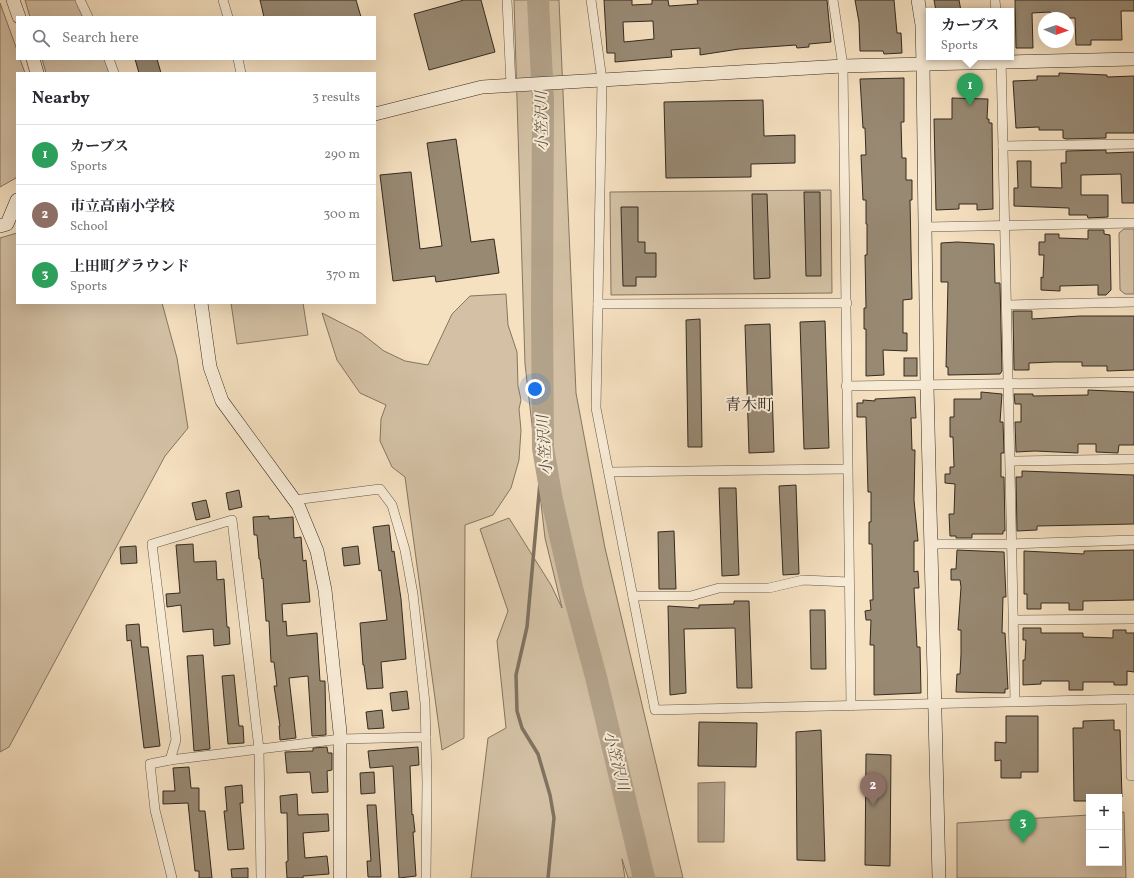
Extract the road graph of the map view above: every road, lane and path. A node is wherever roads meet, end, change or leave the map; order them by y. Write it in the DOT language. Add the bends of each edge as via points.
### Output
graph roads {
  1 [pos="13,0"];
  2 [pos="80,0"];
  3 [pos="223,0"];
  4 [pos="506,0"];
  5 [pos="591,0"];
  6 [pos="833,0"];
  7 [pos="918,0"];
  8 [pos="19,16"];
  9 [pos="88,16"];
  10 [pos="228,16"];
  11 [pos="1134,59"];
  12 [pos="33,60"];
  13 [pos="108,60"];
  14 [pos="238,60"];
  15 [pos="1001,60"];
  16 [pos="1014,60"];
  17 [pos="923,64"];
  18 [pos="843,66"];
  19 [pos="37,72"];
  20 [pos="114,72"];
  21 [pos="241,72"];
  22 [pos="598,80"];
  23 [pos="511,85"];
  24 [pos="376,114"];
  25 [pos="1134,144"];
  26 [pos="1003,146"];
  27 [pos="16,203"];
  28 [pos="1134,223"];
  29 [pos="8,225"];
  30 [pos="1005,225"];
  31 [pos="926,227"];
  32 [pos="1134,302"];
  33 [pos="847,303"];
  34 [pos="201,304"];
  35 [pos="598,304"];
  36 [pos="1007,305"];
  37 [pos="1134,382"];
  38 [pos="1009,385"];
  39 [pos="846,386"];
  40 [pos="927,386"];
  41 [pos="1134,459"];
  42 [pos="1011,461"];
  43 [pos="847,468"];
  44 [pos="610,472"];
  45 [pos="294,500"];
  46 [pos="1134,540"];
  47 [pos="931,544"];
  48 [pos="1012,544"];
  49 [pos="849,582"];
  50 [pos="633,596"];
  51 [pos="1134,619"];
  52 [pos="1014,620"];
  53 [pos="1132,699"];
  54 [pos="1015,701"];
  55 [pos="936,703"];
  56 [pos="851,706"];
  57 [pos="426,737"];
  58 [pos="340,738"];
  59 [pos="259,749"];
  60 [pos="170,760"];
  61 [pos="1134,776"];
  62 [pos="172,878"];
  63 [pos="261,878"];
  64 [pos="340,878"];
  65 [pos="426,878"];
  66 [pos="940,878"];
  1 -- 8 [label="street"];
  2 -- 9 [label="street"];
  3 -- 10 [label="street"];
  4 -- 23 [label="street"];
  5 -- 22 [label="street"];
  6 -- 18 [label="street"];
  7 -- 17 [label="street" via="922,25"];
  11 -- 16 [label="street"];
  12 -- 19 [label="street"];
  13 -- 20 [label="street"];
  14 -- 21 [label="street"];
  15 -- 17 [label="street"];
  15 -- 26 [label="street"];
  17 -- 18 [label="street"];
  17 -- 31 [label="street"];
  18 -- 22 [label="street"];
  18 -- 33 [label="street"];
  22 -- 23 [label="street"];
  22 -- 35 [label="street"];
  23 -- 24 [label="street" via="482,87"];
  25 -- 26 [label="street"];
  26 -- 30 [label="street"];
  27 -- 29 [label="street"];
  28 -- 30 [label="street"];
  30 -- 31 [label="street"];
  30 -- 36 [label="street"];
  31 -- 40 [label="street"];
  32 -- 36 [label="street"];
  33 -- 35 [label="street"];
  33 -- 39 [label="street"];
  34 -- 45 [label="street" via="210,367 222,401"];
  35 -- 44 [label="street" via="596,408"];
  36 -- 38 [label="street"];
  37 -- 38 [label="street"];
  38 -- 40 [label="street"];
  38 -- 42 [label="street"];
  39 -- 40 [label="street"];
  39 -- 43 [label="street"];
  40 -- 47 [label="street"];
  41 -- 42 [label="street"];
  42 -- 48 [label="street"];
  43 -- 44 [label="street"];
  43 -- 49 [label="street"];
  44 -- 50 [label="street"];
  45 -- 57 [label="street" via="380,489 392,505 405,550 412,594 425,703"];
  45 -- 58 [label="street" via="311,534 322,569"];
  46 -- 48 [label="street"];
  47 -- 48 [label="street"];
  47 -- 55 [label="street"];
  48 -- 52 [label="street"];
  49 -- 50 [label="street" via="803,580 770,588 719,588 691,596"];
  49 -- 56 [label="street"];
  50 -- 56 [label="street" via="655,710"];
  51 -- 52 [label="street"];
  52 -- 54 [label="street"];
  53 -- 54 [label="street"];
  53 -- 61 [label="street" via="1130,776"];
  54 -- 55 [label="street"];
  55 -- 56 [label="street"];
  55 -- 66 [label="street"];
  57 -- 58 [label="street"];
  57 -- 65 [label="street"];
  58 -- 59 [label="street"];
  58 -- 64 [label="street"];
  59 -- 60 [label="street"];
  59 -- 60 [label="street" via="232,520 152,544 176,740"];
  59 -- 63 [label="street"];
  60 -- 62 [label="street" via="150,764 155,810"];
}
